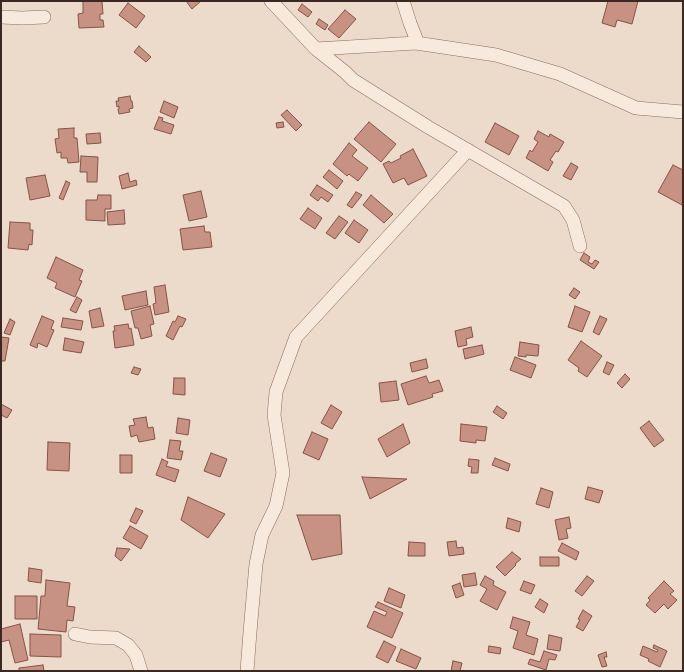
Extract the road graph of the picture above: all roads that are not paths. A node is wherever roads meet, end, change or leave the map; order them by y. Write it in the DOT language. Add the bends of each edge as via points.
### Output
graph roads {
  1 [pos="271,1"];
  2 [pos="403,1"];
  3 [pos="1,17"];
  4 [pos="44,17"];
  5 [pos="416,43"];
  6 [pos="316,49"];
  7 [pos="683,112"];
  8 [pos="468,150"];
  9 [pos="580,246"];
  10 [pos="75,634"];
  11 [pos="141,671"];
  12 [pos="247,671"];
  1 -- 6 [label="street"];
  2 -- 5 [label="street"];
  3 -- 4 [label="street"];
  5 -- 6 [label="street"];
  5 -- 7 [label="street" via="496,55 560,74 636,108"];
  6 -- 8 [label="street" via="353,80"];
  8 -- 9 [label="street" via="564,206 573,220"];
  8 -- 12 [label="street" via="296,336 276,392 274,416 283,473 276,506 262,535 256,564"];
  10 -- 11 [label="street" via="116,638 128,645 136,655"];
}
